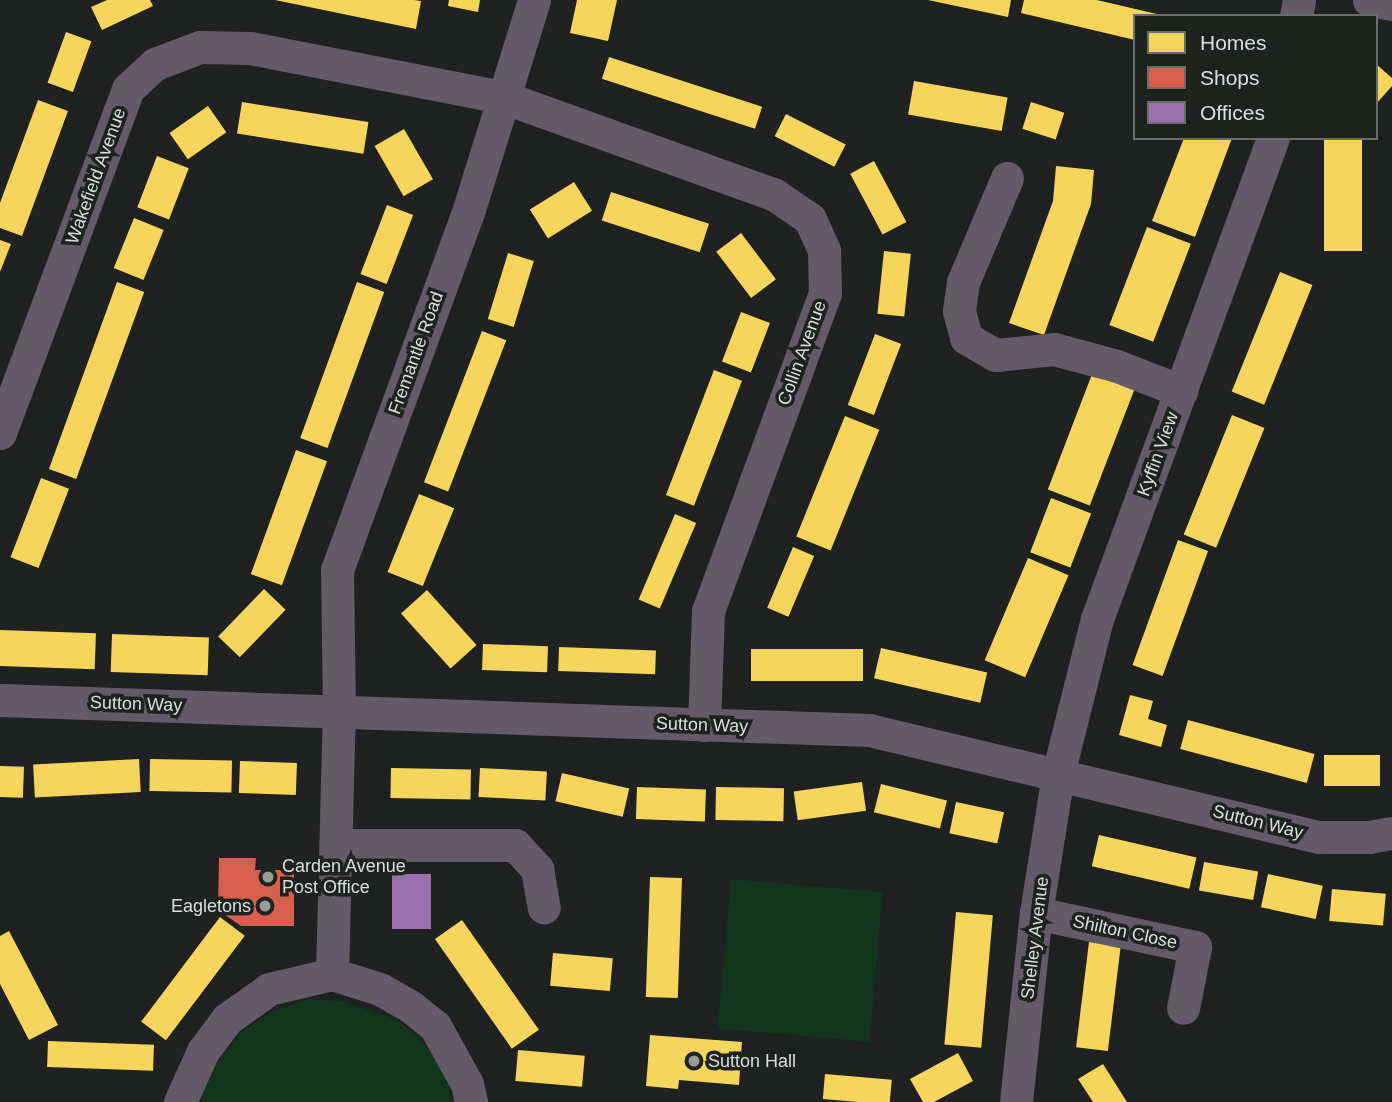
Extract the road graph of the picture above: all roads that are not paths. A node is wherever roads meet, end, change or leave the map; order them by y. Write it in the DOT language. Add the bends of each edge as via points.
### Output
graph roads {
  1 [pos="534,0"];
  2 [pos="1369,0"];
  3 [pos="1392,4"];
  4 [pos="503,97"];
  5 [pos="1272,140"];
  6 [pos="1007,178"];
  7 [pos="1181,391"];
  8 [pos="0,433"];
  9 [pos="0,700"];
  10 [pos="339,712"];
  11 [pos="704,725"];
  12 [pos="1058,774"];
  13 [pos="1392,833"];
  14 [pos="337,845"];
  15 [pos="544,907"];
  16 [pos="1036,912"];
  17 [pos="332,974"];
  18 [pos="1183,1008"];
  19 [pos="180,1102"];
  20 [pos="471,1102"];
  21 [pos="1016,1102"];
  1 -- 4 [label="street, Fremantle Road"];
  2 -- 3 [label="street"];
  4 -- 8 [label="street, Wakefield Avenue" via="250,48 200,47 155,64 128,89"];
  4 -- 10 [label="street, Fremantle Road" via="469,209 337,570"];
  4 -- 11 [label="street, Collin Avenue" via="775,195 810,219 824,250 825,293 708,611"];
  5 -- 7 [label="street, Kyffin View"];
  6 -- 7 [label="street" via="963,282 959,311 966,338 996,355 1054,349 1117,366"];
  7 -- 12 [label="street, Kyffin View" via="1097,618"];
  9 -- 10 [label="street, Sutton Way"];
  10 -- 11 [label="street, Sutton Way"];
  10 -- 14 [label="street, Fremantle Road"];
  11 -- 12 [label="street, Sutton Way" via="869,730"];
  12 -- 13 [label="street, Sutton Way" via="1319,837"];
  12 -- 16 [label="street, Shelley Avenue"];
  14 -- 15 [label="street" via="515,845 537,869"];
  14 -- 17 [label="street, Fremantle Road"];
  16 -- 18 [label="street, Shilton Close" via="1195,947"];
  16 -- 21 [label="street, Shelley Avenue"];
  17 -- 19 [label="street" via="269,989 227,1019 203,1051"];
  17 -- 20 [label="street" via="380,989 435,1026 467,1084"];
}
